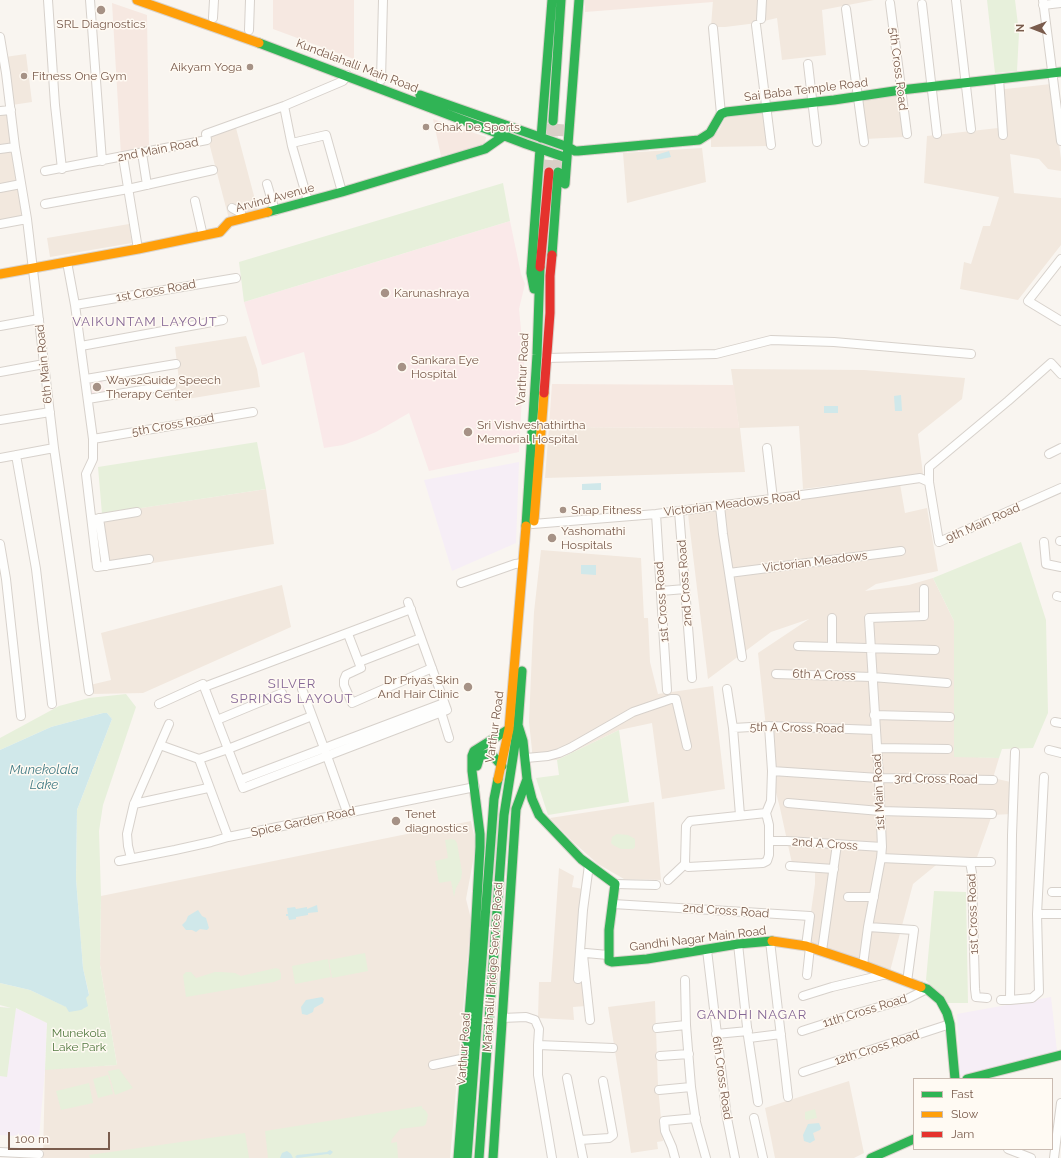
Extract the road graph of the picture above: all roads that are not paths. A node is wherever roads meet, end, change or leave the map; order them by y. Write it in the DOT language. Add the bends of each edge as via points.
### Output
graph roads {
  1 [pos="48,0"];
  2 [pos="90,0"];
  3 [pos="137,0"];
  4 [pos="162,0"];
  5 [pos="214,0"];
  6 [pos="250,0"];
  7 [pos="383,0"];
  8 [pos="552,0"];
  9 [pos="561,0"];
  10 [pos="570,0"];
  11 [pos="579,0"];
  12 [pos="762,0"];
  13 [pos="956,0"];
  14 [pos="890,3"];
  15 [pos="1043,3"];
  16 [pos="922,4"];
  17 [pos="1061,4"];
  18 [pos="846,9"];
  19 [pos="213,18"];
  20 [pos="713,28"];
  21 [pos="249,30"];
  22 [pos="0,37"];
  23 [pos="808,64"];
  24 [pos="1056,72"];
  25 [pos="3,73"];
  26 [pos="347,75"];
  27 [pos="999,79"];
  28 [pos="381,80"];
  29 [pos="966,83"];
  30 [pos="932,86"];
  31 [pos="901,90"];
  32 [pos="858,96"];
  33 [pos="812,103"];
  34 [pos="284,106"];
  35 [pos="767,108"];
  36 [pos="10,110"];
  37 [pos="0,112"];
  38 [pos="721,114"];
  39 [pos="971,129"];
  40 [pos="907,134"];
  41 [pos="937,134"];
  42 [pos="505,135"];
  43 [pos="1003,135"];
  44 [pos="541,138"];
  45 [pos="1061,141"];
  46 [pos="817,142"];
  47 [pos="864,142"];
  48 [pos="292,143"];
  49 [pos="771,145"];
  50 [pos="15,147"];
  51 [pos="0,149"];
  52 [pos="571,149"];
  53 [pos="142,153"];
  54 [pos="540,153"];
  55 [pos="123,157"];
  56 [pos="567,160"];
  57 [pos="102,161"];
  58 [pos="62,169"];
  59 [pos="213,170"];
  60 [pos="45,171"];
  61 [pos="21,184"];
  62 [pos="267,184"];
  63 [pos="147,185"];
  64 [pos="0,188"];
  65 [pos="128,189"];
  66 [pos="342,192"];
  67 [pos="195,201"];
  68 [pos="308,201"];
  69 [pos="45,204"];
  70 [pos="232,208"];
  71 [pos="275,211"];
  72 [pos="27,219"];
  73 [pos="242,219"];
  74 [pos="0,224"];
  75 [pos="203,236"];
  76 [pos="138,249"];
  77 [pos="67,262"];
  78 [pos="1059,264"];
  79 [pos="33,268"];
  80 [pos="0,274"];
  81 [pos="236,278"];
  82 [pos="538,298"];
  83 [pos="550,302"];
  84 [pos="75,305"];
  85 [pos="39,319"];
  86 [pos="223,320"];
  87 [pos="1061,321"];
  88 [pos="0,326"];
  89 [pos="81,346"];
  90 [pos="971,354"];
  91 [pos="546,358"];
  92 [pos="44,364"];
  93 [pos="176,364"];
  94 [pos="0,372"];
  95 [pos="1061,374"];
  96 [pos="86,379"];
  97 [pos="172,385"];
  98 [pos="88,399"];
  99 [pos="50,412"];
  100 [pos="253,412"];
  101 [pos="0,420"];
  102 [pos="93,439"];
  103 [pos="54,448"];
  104 [pos="767,448"];
  105 [pos="1061,448"];
  106 [pos="1049,454"];
  107 [pos="16,455"];
  108 [pos="0,458"];
  109 [pos="929,482"];
  110 [pos="1061,488"];
  111 [pos="773,499"];
  112 [pos="720,506"];
  113 [pos="679,511"];
  114 [pos="137,512"];
  115 [pos="656,514"];
  116 [pos="99,518"];
  117 [pos="90,520"];
  118 [pos="533,524"];
  119 [pos="1044,542"];
  120 [pos="0,544"];
  121 [pos="901,551"];
  122 [pos="149,559"];
  123 [pos="523,563"];
  124 [pos="106,566"];
  125 [pos="1061,567"];
  126 [pos="728,573"];
  127 [pos="461,583"];
  128 [pos="685,589"];
  129 [pos="924,589"];
  130 [pos="661,591"];
  131 [pos="832,618"];
  132 [pos="348,634"];
  133 [pos="421,638"];
  134 [pos="798,646"];
  135 [pos="832,647"];
  136 [pos="871,648"];
  137 [pos="936,650"];
  138 [pos="742,657"];
  139 [pos="359,662"];
  140 [pos="432,668"];
  141 [pos="776,674"];
  142 [pos="872,677"];
  143 [pos="692,678"];
  144 [pos="947,683"];
  145 [pos="204,688"];
  146 [pos="302,689"];
  147 [pos="726,689"];
  148 [pos="667,690"];
  149 [pos="89,691"];
  150 [pos="282,693"];
  151 [pos="52,704"];
  152 [pos="159,704"];
  153 [pos="444,708"];
  154 [pos="874,715"];
  155 [pos="21,716"];
  156 [pos="312,716"];
  157 [pos="950,717"];
  158 [pos="217,720"];
  159 [pos="169,724"];
  160 [pos="518,725"];
  161 [pos="769,726"];
  162 [pos="734,728"];
  163 [pos="509,729"];
  164 [pos="875,730"];
  165 [pos="449,738"];
  166 [pos="160,745"];
  167 [pos="687,746"];
  168 [pos="877,748"];
  169 [pos="228,749"];
  170 [pos="948,749"];
  171 [pos="1049,750"];
  172 [pos="326,752"];
  173 [pos="1015,752"];
  174 [pos="1061,753"];
  175 [pos="526,758"];
  176 [pos="198,759"];
  177 [pos="502,766"];
  178 [pos="772,771"];
  179 [pos="1044,777"];
  180 [pos="879,778"];
  181 [pos="527,779"];
  182 [pos="993,780"];
  183 [pos="475,787"];
  184 [pos="208,788"];
  185 [pos="508,789"];
  186 [pos="788,803"];
  187 [pos="134,804"];
  188 [pos="880,811"];
  189 [pos="347,812"];
  190 [pos="766,813"];
  191 [pos="992,814"];
  192 [pos="740,815"];
  193 [pos="228,837"];
  194 [pos="769,841"];
  195 [pos="837,844"];
  196 [pos="882,847"];
  197 [pos="131,858"];
  198 [pos="881,858"];
  199 [pos="119,860"];
  200 [pos="970,862"];
  201 [pos="991,862"];
  202 [pos="685,864"];
  203 [pos="589,865"];
  204 [pos="790,866"];
  205 [pos="834,869"];
  206 [pos="668,880"];
  207 [pos="615,884"];
  208 [pos="656,885"];
  209 [pos="848,897"];
  210 [pos="874,897"];
  211 [pos="613,904"];
  212 [pos="1037,914"];
  213 [pos="1061,914"];
  214 [pos="868,926"];
  215 [pos="770,941"];
  216 [pos="738,944"];
  217 [pos="808,946"];
  218 [pos="707,950"];
  219 [pos="822,951"];
  220 [pos="608,955"];
  221 [pos="864,965"];
  222 [pos="887,974"];
  223 [pos="807,975"];
  224 [pos="578,979"];
  225 [pos="685,980"];
  226 [pos="907,982"];
  227 [pos="927,989"];
  228 [pos="804,996"];
  229 [pos="987,998"];
  230 [pos="1001,1000"];
  231 [pos="1010,1000"];
  232 [pos="502,1018"];
  233 [pos="590,1020"];
  234 [pos="950,1024"];
  235 [pos="686,1026"];
  236 [pos="657,1028"];
  237 [pos="802,1031"];
  238 [pos="716,1034"];
  239 [pos="781,1034"];
  240 [pos="748,1035"];
  241 [pos="538,1045"];
  242 [pos="613,1048"];
  243 [pos="688,1054"];
  244 [pos="1061,1055"];
  245 [pos="660,1056"];
  246 [pos="466,1058"];
  247 [pos="433,1065"];
  248 [pos="803,1072"];
  249 [pos="567,1078"];
  250 [pos="955,1078"];
  251 [pos="971,1078"];
  252 [pos="603,1081"];
  253 [pos="691,1087"];
  254 [pos="659,1090"];
  255 [pos="788,1097"];
  256 [pos="758,1102"];
  257 [pos="1061,1103"];
  258 [pos="696,1118"];
  259 [pos="754,1118"];
  260 [pos="913,1139"];
  261 [pos="580,1140"];
  262 [pos="1011,1150"];
  263 [pos="0,1152"];
  264 [pos="39,1153"];
  265 [pos="458,1158"];
  266 [pos="467,1158"];
  267 [pos="479,1158"];
  268 [pos="493,1158"];
  269 [pos="552,1158"];
  270 [pos="583,1158"];
  271 [pos="674,1158"];
  272 [pos="706,1158"];
  273 [pos="735,1158"];
  274 [pos="763,1158"];
  275 [pos="871,1158"];
  276 [pos="1031,1158"];
  277 [pos="1054,1158"];
  1 -- 58 [label="street"];
  2 -- 57 [label="street"];
  3 -- 26 [label="main road, Kundalahalli Main Road"];
  4 -- 19 [label="main road, Kundalahalli Main Road"];
  5 -- 19 [label="street"];
  6 -- 21 [label="street"];
  7 -- 28 [label="street"];
  8 -- 44 [label="main road"];
  9 -- 10 [label="main road" via="558,121"];
  11 -- 52 [label="main road"];
  12 -- 35 [label="street" via="759,22"];
  13 -- 29 [label="street"];
  14 -- 31 [label="street, 5th Cross Road"];
  15 -- 17 [label="street"];
  15 -- 24 [label="street"];
  16 -- 30 [label="street"];
  18 -- 32 [label="street"];
  19 -- 21 [label="main road, Kundalahalli Main Road"];
  20 -- 38 [label="street"];
  21 -- 28 [label="main road, Kundalahalli Main Road"];
  22 -- 25 [label="street, 6th Main Road"];
  23 -- 33 [label="street"];
  24 -- 27 [label="main road, Sai Baba Temple Road"];
  24 -- 45 [label="street"];
  25 -- 36 [label="street, 6th Main Road"];
  26 -- 34 [label="street, 2nd Main Road" via="344,81"];
  26 -- 42 [label="main road, Kundalahalli Main Road"];
  27 -- 29 [label="main road, Sai Baba Temple Road"];
  27 -- 43 [label="street"];
  28 -- 44 [label="main road, Kundalahalli Main Road"];
  29 -- 30 [label="main road, Sai Baba Temple Road"];
  29 -- 39 [label="street"];
  30 -- 31 [label="main road, Sai Baba Temple Road"];
  30 -- 41 [label="street"];
  31 -- 32 [label="main road, Sai Baba Temple Road"];
  31 -- 40 [label="street, 5th Cross Road"];
  32 -- 33 [label="main road, Sai Baba Temple Road"];
  32 -- 47 [label="street"];
  33 -- 35 [label="main road, Sai Baba Temple Road"];
  33 -- 46 [label="street"];
  34 -- 48 [label="street"];
  34 -- 53 [label="street, 2nd Main Road" via="206,134 207,140"];
  35 -- 38 [label="main road, Sai Baba Temple Road"];
  35 -- 49 [label="street"];
  36 -- 37 [label="street"];
  36 -- 50 [label="street, 6th Main Road"];
  38 -- 52 [label="main road" via="710,133 699,140"];
  42 -- 54 [label="main road, Kundalahalli Main Road"];
  42 -- 66 [label="main road, Arvind Avenue" via="485,149"];
  44 -- 52 [label="main road, Kundalahalli Main Road"];
  48 -- 66 [label="street" via="326,136"];
  48 -- 68 [label="street"];
  50 -- 51 [label="street"];
  50 -- 61 [label="street, 6th Main Road"];
  52 -- 56 [label="main road"];
  53 -- 55 [label="street, 2nd Main Road"];
  53 -- 63 [label="street"];
  54 -- 56 [label="main road, Kundalahalli Main Road"];
  54 -- 82 [label="main road" via="531,273"];
  55 -- 57 [label="street, 2nd Main Road"];
  55 -- 65 [label="street"];
  56 -- 83 [label="main road" via="557,280"];
  57 -- 58 [label="street, 2nd Main Road"];
  58 -- 60 [label="street, 2nd Main Road"];
  59 -- 63 [label="street"];
  61 -- 64 [label="street"];
  61 -- 72 [label="street, 6th Main Road"];
  62 -- 71 [label="street"];
  63 -- 65 [label="street"];
  65 -- 69 [label="street"];
  65 -- 76 [label="street"];
  66 -- 68 [label="main road, Arvind Avenue"];
  67 -- 75 [label="street"];
  68 -- 71 [label="main road, Arvind Avenue"];
  70 -- 73 [label="street" via="242,213"];
  71 -- 73 [label="main road, Arvind Avenue"];
  72 -- 74 [label="street"];
  72 -- 79 [label="street, 6th Main Road"];
  73 -- 75 [label="main road, Arvind Avenue" via="229,222 220,232"];
  75 -- 76 [label="main road, Arvind Avenue"];
  76 -- 77 [label="main road, Arvind Avenue"];
  77 -- 79 [label="main road, Arvind Avenue"];
  77 -- 84 [label="street"];
  78 -- 87 [label="street" via="1028,301"];
  79 -- 80 [label="main road, Arvind Avenue"];
  79 -- 85 [label="street, 6th Main Road"];
  81 -- 84 [label="street, 1st Cross Road"];
  82 -- 83 [label="main road, Varthur Road" via="554,172"];
  82 -- 123 [label="main road, Varthur Road" via="537,355"];
  83 -- 91 [label="main road, Varthur Road"];
  84 -- 89 [label="street"];
  85 -- 88 [label="street"];
  85 -- 92 [label="street, 6th Main Road"];
  86 -- 89 [label="street"];
  89 -- 96 [label="street"];
  90 -- 91 [label="street" via="822,341 771,340 716,354"];
  91 -- 118 [label="main road, Varthur Road"];
  92 -- 94 [label="street"];
  92 -- 99 [label="street, 6th Main Road"];
  93 -- 96 [label="street"];
  95 -- 109 [label="street" via="1051,363 929,467"];
  96 -- 98 [label="street"];
  97 -- 98 [label="street"];
  98 -- 102 [label="street"];
  99 -- 101 [label="street"];
  99 -- 103 [label="street, 6th Main Road"];
  100 -- 102 [label="street, 5th Cross Road"];
  102 -- 117 [label="street" via="93,459 86,474"];
  103 -- 107 [label="street"];
  103 -- 149 [label="street, 6th Main Road"];
  104 -- 111 [label="street"];
  105 -- 106 [label="street"];
  107 -- 108 [label="street"];
  107 -- 151 [label="street" via="36,569"];
  109 -- 110 [label="street, 9th Main Road" via="939,542"];
  109 -- 111 [label="street, Victorian Meadows Road" via="920,478"];
  111 -- 112 [label="street, Victorian Meadows Road"];
  112 -- 113 [label="street, Victorian Meadows Road"];
  112 -- 126 [label="street"];
  113 -- 115 [label="street, Victorian Meadows Road"];
  113 -- 128 [label="street, 2nd Cross Road"];
  114 -- 116 [label="street"];
  115 -- 118 [label="street, Victorian Meadows Road"];
  115 -- 130 [label="street, 1st Cross Road"];
  116 -- 117 [label="street"];
  116 -- 124 [label="street"];
  117 -- 124 [label="street" via="97,567"];
  118 -- 160 [label="main road, Varthur Road"];
  119 -- 125 [label="street" via="1046,564"];
  120 -- 155 [label="street"];
  121 -- 126 [label="street, Victorian Meadows"];
  122 -- 124 [label="street"];
  123 -- 127 [label="street"];
  123 -- 163 [label="main road, Varthur Road"];
  126 -- 138 [label="street"];
  128 -- 130 [label="street"];
  128 -- 143 [label="street, 2nd Cross Road"];
  129 -- 136 [label="street, 1st Main Road" via="924,616 869,618"];
  130 -- 148 [label="street, 1st Cross Road"];
  131 -- 135 [label="street"];
  132 -- 133 [label="street" via="410,606"];
  132 -- 139 [label="street"];
  132 -- 145 [label="street"];
  133 -- 139 [label="street"];
  133 -- 140 [label="street"];
  134 -- 135 [label="street"];
  135 -- 136 [label="street"];
  136 -- 137 [label="street"];
  136 -- 142 [label="street, 1st Main Road"];
  139 -- 140 [label="street" via="361,668 346,675 344,680 352,703"];
  140 -- 153 [label="street"];
  141 -- 142 [label="street, 6th A Cross"];
  142 -- 144 [label="street"];
  142 -- 154 [label="street, 1st Main Road"];
  145 -- 152 [label="street" via="203,684"];
  145 -- 158 [label="street"];
  146 -- 156 [label="street"];
  147 -- 162 [label="street"];
  150 -- 158 [label="street"];
  153 -- 165 [label="street"];
  153 -- 172 [label="street"];
  154 -- 157 [label="street"];
  154 -- 164 [label="street, 1st Main Road"];
  156 -- 169 [label="street"];
  156 -- 172 [label="street"];
  158 -- 169 [label="street"];
  159 -- 166 [label="street"];
  160 -- 175 [label="main road, Marathalli Bridge Service Road"];
  160 -- 185 [label="main road, Varthur Road"];
  161 -- 162 [label="street, 5th A Cross Road"];
  161 -- 164 [label="street, 5th A Cross Road"];
  161 -- 178 [label="street"];
  162 -- 192 [label="street, 5th A Cross Road"];
  163 -- 177 [label="main road, Varthur Road"];
  163 -- 183 [label="main road, Marathalli Bridge Service Road" via="473,753 472,771"];
  164 -- 168 [label="street, 1st Main Road"];
  166 -- 176 [label="street"];
  166 -- 187 [label="street"];
  167 -- 175 [label="street" via="676,699 671,699 633,712 559,753"];
  168 -- 170 [label="street"];
  168 -- 180 [label="street, 1st Main Road"];
  169 -- 172 [label="street" via="241,784"];
  169 -- 176 [label="street"];
  171 -- 174 [label="street"];
  172 -- 189 [label="street"];
  173 -- 231 [label="street"];
  175 -- 181 [label="main road, Marathalli Bridge Service Road"];
  176 -- 184 [label="street"];
  177 -- 183 [label="main road, Marathalli Bridge Service Road" via="490,755 480,756"];
  177 -- 266 [label="main road, Varthur Road" via="494,799"];
  178 -- 180 [label="street, 3rd Cross Road"];
  178 -- 190 [label="street" via="771,801"];
  179 -- 212 [label="street"];
  180 -- 182 [label="street, 3rd Cross Road"];
  180 -- 188 [label="street, 1st Main Road"];
  181 -- 185 [label="main road" via="517,774"];
  181 -- 203 [label="main road" via="539,814"];
  181 -- 232 [label="main road, Marathalli Bridge Service Road" via="516,809"];
  183 -- 189 [label="street, Spice Garden Road"];
  183 -- 246 [label="main road, Marathalli Bridge Service Road" via="480,847"];
  184 -- 187 [label="street"];
  184 -- 193 [label="street"];
  185 -- 267 [label="main road, Varthur Road"];
  186 -- 188 [label="street"];
  187 -- 197 [label="street" via="127,834"];
  188 -- 191 [label="street"];
  188 -- 196 [label="street, 1st Main Road"];
  189 -- 193 [label="street, Spice Garden Road"];
  190 -- 192 [label="street"];
  190 -- 194 [label="street"];
  192 -- 202 [label="street" via="690,821 686,826"];
  193 -- 197 [label="street, Spice Garden Road" via="197,846"];
  194 -- 195 [label="street, 2nd A Cross"];
  194 -- 202 [label="street" via="769,855 764,862 688,867"];
  195 -- 196 [label="street, 2nd A Cross"];
  195 -- 205 [label="street"];
  196 -- 198 [label="street, 1st Main Road"];
  197 -- 199 [label="street, Spice Garden Road"];
  198 -- 200 [label="street, 1st Cross Road"];
  198 -- 210 [label="street, 1st Main Road"];
  200 -- 201 [label="street"];
  200 -- 229 [label="street, 1st Cross Road" via="976,997"];
  202 -- 206 [label="street"];
  203 -- 207 [label="main road"];
  203 -- 224 [label="street"];
  204 -- 205 [label="street"];
  205 -- 219 [label="street"];
  207 -- 208 [label="street"];
  207 -- 211 [label="main road"];
  209 -- 210 [label="street"];
  210 -- 214 [label="street, 1st Main Road"];
  211 -- 217 [label="street, 2nd Cross Road" via="810,916"];
  211 -- 220 [label="main road"];
  212 -- 213 [label="street"];
  212 -- 231 [label="street" via="1038,992 1032,998"];
  214 -- 221 [label="street, 1st Main Road"];
  214 -- 226 [label="street" via="914,930"];
  215 -- 216 [label="main road, Gandhi Nagar Main Road"];
  215 -- 217 [label="main road, Gandhi Nagar Main Road"];
  215 -- 239 [label="street"];
  216 -- 218 [label="main road, Gandhi Nagar Main Road"];
  216 -- 240 [label="street"];
  217 -- 219 [label="main road, Gandhi Nagar Main Road"];
  217 -- 223 [label="street"];
  218 -- 220 [label="main road, Gandhi Nagar Main Road" via="612,962 609,961"];
  218 -- 238 [label="street, 6th Cross Road"];
  219 -- 221 [label="main road, Gandhi Nagar Main Road"];
  220 -- 233 [label="street" via="583,955"];
  221 -- 222 [label="main road, Gandhi Nagar Main Road"];
  222 -- 226 [label="main road, Gandhi Nagar Main Road"];
  222 -- 228 [label="street"];
  225 -- 235 [label="street"];
  226 -- 227 [label="main road, Gandhi Nagar Main Road"];
  227 -- 234 [label="main road, Gandhi Nagar Main Road" via="940,1000"];
  227 -- 237 [label="street, 11th Cross Road" via="907,999"];
  230 -- 231 [label="street"];
  232 -- 241 [label="street" via="526,1017 535,1020 539,1029"];
  232 -- 268 [label="main road, Marathalli Bridge Service Road"];
  234 -- 248 [label="street, 12th Cross Road"];
  234 -- 250 [label="main road, Gandhi Nagar Main Road"];
  235 -- 236 [label="street"];
  235 -- 243 [label="street"];
  238 -- 240 [label="street"];
  238 -- 273 [label="street, 6th Cross Road" via="726,1118"];
  239 -- 240 [label="street"];
  239 -- 255 [label="street"];
  240 -- 256 [label="street"];
  241 -- 242 [label="street"];
  241 -- 269 [label="street" via="538,1075"];
  243 -- 245 [label="street"];
  243 -- 253 [label="street"];
  244 -- 251 [label="main road"];
  246 -- 247 [label="street"];
  246 -- 265 [label="main road, Marathalli Bridge Service Road"];
  249 -- 261 [label="street"];
  252 -- 261 [label="street" via="613,1135 609,1138"];
  253 -- 254 [label="street"];
  253 -- 258 [label="street"];
  257 -- 277 [label="street"];
  258 -- 271 [label="street" via="664,1121"];
  258 -- 272 [label="street"];
  259 -- 274 [label="street"];
  260 -- 275 [label="main road"];
  261 -- 270 [label="street"];
  262 -- 276 [label="street"];
  263 -- 264 [label="street"];
}
